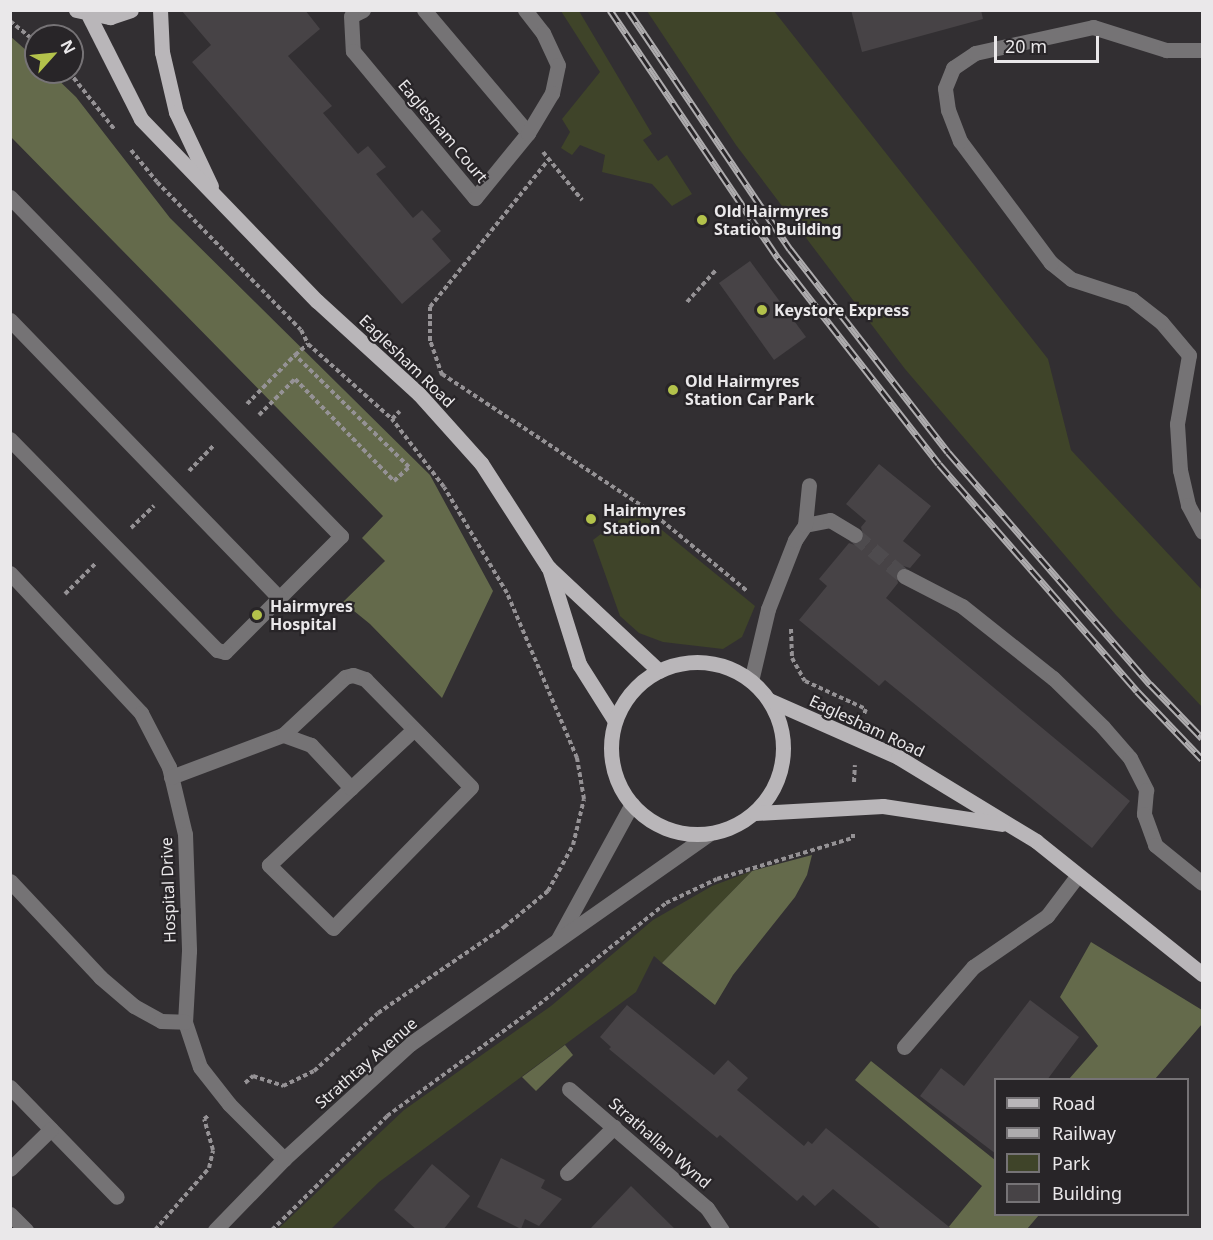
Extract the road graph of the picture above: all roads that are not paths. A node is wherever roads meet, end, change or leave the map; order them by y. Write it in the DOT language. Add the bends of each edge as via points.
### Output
graph roads {
  1 [pos="131,10"];
  2 [pos="160,10"];
  3 [pos="424,10"];
  4 [pos="525,10"];
  5 [pos="353,12"];
  6 [pos="82,13"];
  7 [pos="1203,50"];
  8 [pos="528,134"];
  9 [pos="10,197"];
  10 [pos="218,200"];
  11 [pos="10,320"];
  12 [pos="1196,353"];
  13 [pos="10,439"];
  14 [pos="809,485"];
  15 [pos="805,525"];
  16 [pos="1203,531"];
  17 [pos="855,535"];
  18 [pos="548,567"];
  19 [pos="904,576"];
  20 [pos="12,577"];
  21 [pos="279,598"];
  22 [pos="659,671"];
  23 [pos="751,681"];
  24 [pos="769,700"];
  25 [pos="615,720"];
  26 [pos="413,730"];
  27 [pos="283,735"];
  28 [pos="171,777"];
  29 [pos="351,788"];
  30 [pos="632,804"];
  31 [pos="755,813"];
  32 [pos="1009,825"];
  33 [pos="709,834"];
  34 [pos="1078,875"];
  35 [pos="10,881"];
  36 [pos="1203,883"];
  37 [pos="556,942"];
  38 [pos="1203,974"];
  39 [pos="185,1022"];
  40 [pos="904,1047"];
  41 [pos="10,1087"];
  42 [pos="569,1089"];
  43 [pos="614,1127"];
  44 [pos="51,1129"];
  45 [pos="284,1159"];
  46 [pos="10,1169"];
  47 [pos="567,1173"];
  48 [pos="117,1197"];
  49 [pos="10,1214"];
  50 [pos="26,1230"];
  51 [pos="215,1230"];
  52 [pos="722,1230"];
  1 -- 6 [label="main road" via="110,17"];
  2 -- 10 [label="main road, Eaglesham Road" via="162,52 176,112"];
  3 -- 8 [label="street"];
  4 -- 8 [label="street, Eaglesham Court" via="543,33 558,65 552,93"];
  5 -- 8 [label="street, Eaglesham Court" via="353,51 475,198"];
  6 -- 10 [label="main road, Eaglesham Road" via="141,119"];
  7 -- 12 [label="street" via="1166,50 1093,27 975,53 953,68 945,88 948,110 960,141 1051,263 1071,279 1132,299"];
  9 -- 21 [label="street" via="341,536"];
  10 -- 18 [label="main road, Eaglesham Road" via="317,301 419,394 482,463"];
  11 -- 21 [label="street"];
  12 -- 16 [label="street" via="1177,424 1180,470 1188,505"];
  13 -- 21 [label="street" via="217,650 225,651"];
  14 -- 15 [label="street"];
  15 -- 17 [label="street" via="830,520"];
  15 -- 23 [label="street" via="795,540 768,609"];
  18 -- 22 [label="main road, Eaglesham Road"];
  18 -- 25 [label="main road, Eaglesham Road" via="579,664"];
  19 -- 36 [label="street" via="962,606 1053,678 1103,727 1130,758 1146,790 1144,814 1155,845"];
  20 -- 28 [label="street, Hospital Drive" via="141,713"];
  22 -- 23 [label="main road" via="682,663 706,663 730,669"];
  22 -- 25 [label="main road" via="626,700"];
  23 -- 24 [label="main road"];
  24 -- 31 [label="main road" via="779,722 782,762 771,792"];
  24 -- 32 [label="main road, Eaglesham Road" via="898,757"];
  25 -- 30 [label="main road" via="612,765"];
  26 -- 27 [label="street" via="365,679 354,675 345,677"];
  26 -- 29 [label="street"];
  26 -- 29 [label="street" via="471,787 333,928 269,865"];
  27 -- 28 [label="street"];
  27 -- 29 [label="street" via="310,746"];
  28 -- 39 [label="street, Hospital Drive" via="186,834 189,951"];
  30 -- 33 [label="main road" via="664,828 683,834"];
  30 -- 37 [label="street, Strathtay Avenue"];
  31 -- 32 [label="main road, Eaglesham Road" via="883,806"];
  31 -- 33 [label="main road"];
  32 -- 34 [label="main road, Eaglesham Road"];
  33 -- 37 [label="street, Strathtay Avenue"];
  34 -- 38 [label="main road, Eaglesham Road"];
  34 -- 40 [label="street" via="1047,916 973,967"];
  35 -- 39 [label="street" via="100,977 134,1006 161,1021"];
  37 -- 45 [label="street, Strathtay Avenue" via="410,1044"];
  39 -- 45 [label="street, Hospital Drive" via="200,1067 229,1104"];
  41 -- 44 [label="street"];
  42 -- 43 [label="street, Strathallan Wynd"];
  43 -- 47 [label="street"];
  43 -- 52 [label="street, Strathallan Wynd" via="707,1208"];
  44 -- 46 [label="street"];
  44 -- 48 [label="street"];
  45 -- 51 [label="street, Strathtay Avenue"];
  49 -- 50 [label="street"];
}
